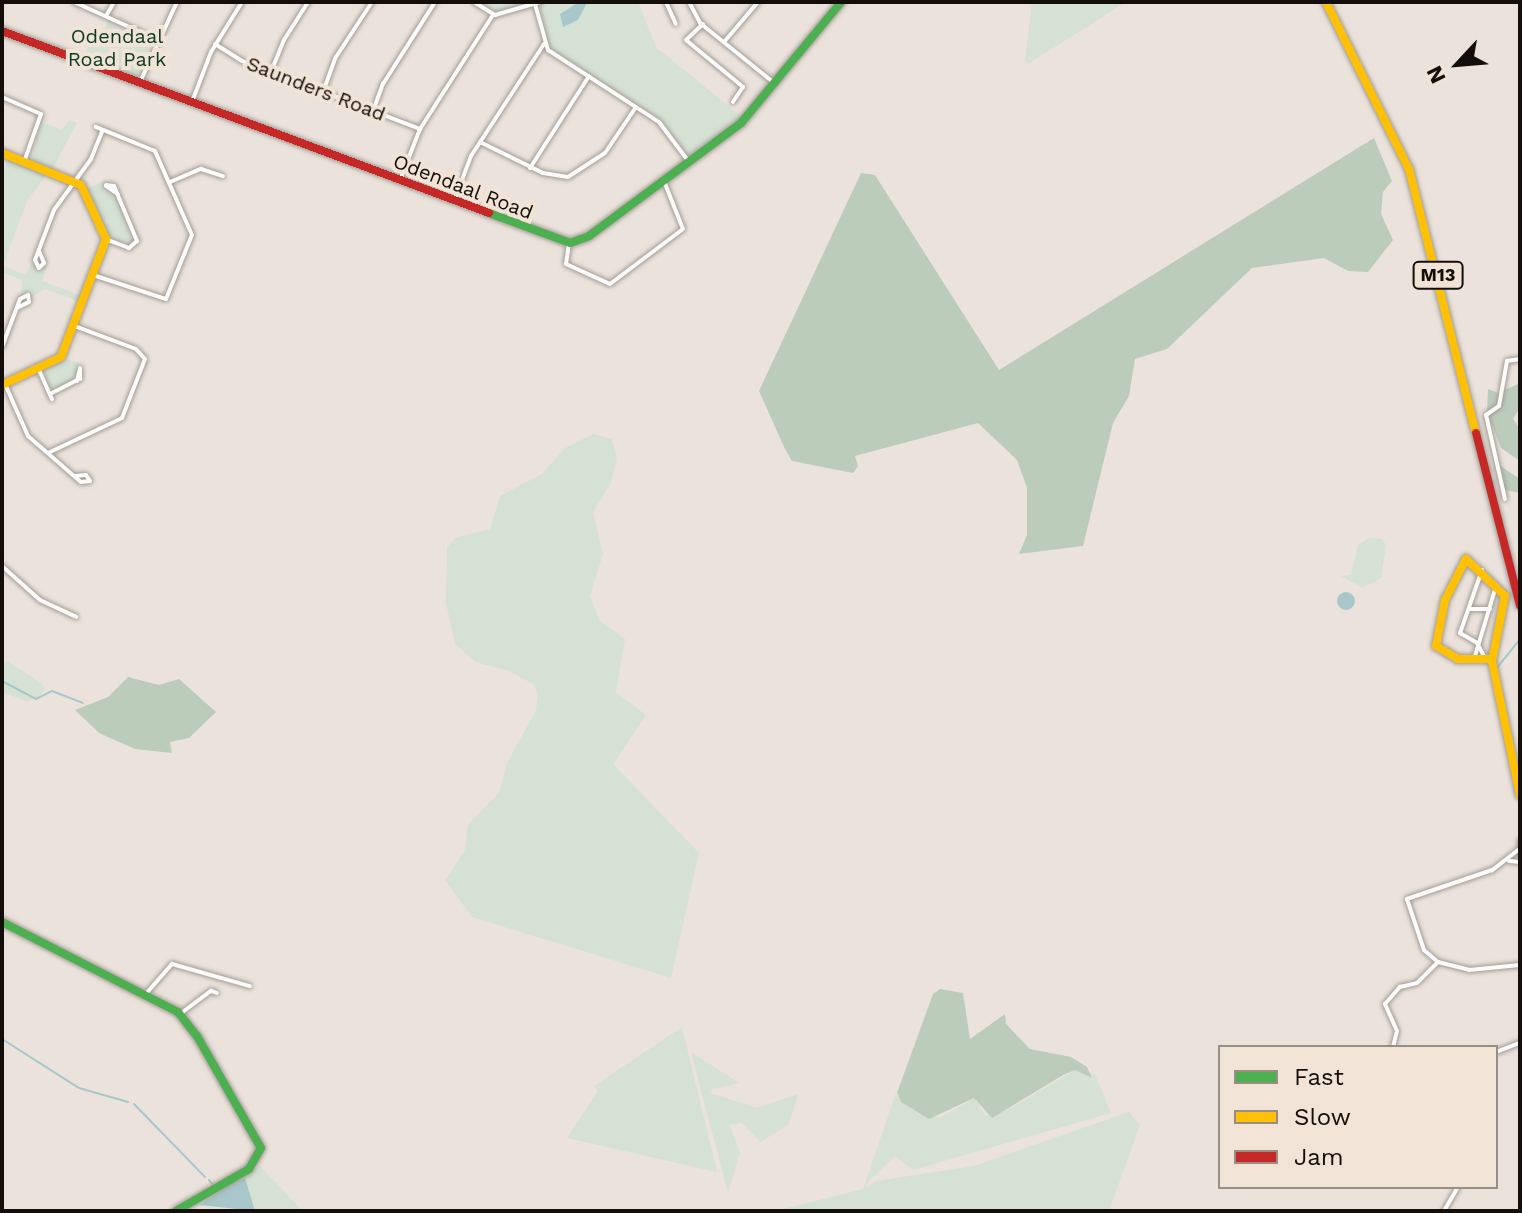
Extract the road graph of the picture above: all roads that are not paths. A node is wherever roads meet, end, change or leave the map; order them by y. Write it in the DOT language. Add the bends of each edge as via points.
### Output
graph roads {
  1 [pos="74,2"];
  2 [pos="114,2"];
  3 [pos="177,2"];
  4 [pos="242,2"];
  5 [pos="308,2"];
  6 [pos="372,2"];
  7 [pos="435,2"];
  8 [pos="474,2"];
  9 [pos="666,2"];
  10 [pos="689,2"];
  11 [pos="758,2"];
  12 [pos="841,2"];
  13 [pos="1337,2"];
  14 [pos="538,3"];
  15 [pos="1328,6"];
  16 [pos="493,15"];
  17 [pos="106,16"];
  18 [pos="676,24"];
  19 [pos="703,24"];
  20 [pos="2,31"];
  21 [pos="156,39"];
  22 [pos="724,42"];
  23 [pos="544,43"];
  24 [pos="215,44"];
  25 [pos="271,72"];
  26 [pos="589,76"];
  27 [pos="140,82"];
  28 [pos="774,83"];
  29 [pos="323,92"];
  30 [pos="2,97"];
  31 [pos="192,102"];
  32 [pos="733,102"];
  33 [pos="636,107"];
  34 [pos="373,111"];
  35 [pos="96,127"];
  36 [pos="420,129"];
  37 [pos="103,130"];
  38 [pos="480,142"];
  39 [pos="2,153"];
  40 [pos="24,162"];
  41 [pos="689,162"];
  42 [pos="530,168"];
  43 [pos="223,176"];
  44 [pos="400,180"];
  45 [pos="75,181"];
  46 [pos="664,181"];
  47 [pos="170,182"];
  48 [pos="118,194"];
  49 [pos="454,201"];
  50 [pos="106,239"];
  51 [pos="569,243"];
  52 [pos="39,251"];
  53 [pos="93,275"];
  54 [pos="17,308"];
  55 [pos="74,326"];
  56 [pos="2,347"];
  57 [pos="1520,359"];
  58 [pos="39,370"];
  59 [pos="77,381"];
  60 [pos="3,383"];
  61 [pos="48,453"];
  62 [pos="75,476"];
  63 [pos="1505,499"];
  64 [pos="2,566"];
  65 [pos="1482,570"];
  66 [pos="1496,586"];
  67 [pos="1518,595"];
  68 [pos="1505,596"];
  69 [pos="1520,605"];
  70 [pos="1468,609"];
  71 [pos="1490,609"];
  72 [pos="76,617"];
  73 [pos="1480,647"];
  74 [pos="1484,657"];
  75 [pos="1520,795"];
  76 [pos="1520,840"];
  77 [pos="1518,850"];
  78 [pos="1520,859"];
  79 [pos="1509,861"];
  80 [pos="2,922"];
  81 [pos="1438,962"];
  82 [pos="1520,965"];
  83 [pos="250,986"];
  84 [pos="217,993"];
  85 [pos="144,996"];
  86 [pos="180,1014"];
  87 [pos="1520,1043"];
  88 [pos="1394,1045"];
  89 [pos="1498,1051"];
  90 [pos="1457,1189"];
  91 [pos="176,1211"];
  92 [pos="1444,1211"];
  1 -- 17 [label="street"];
  2 -- 17 [label="street"];
  3 -- 21 [label="street"];
  4 -- 24 [label="street"];
  5 -- 25 [label="street"];
  6 -- 29 [label="street" via="336,57"];
  7 -- 34 [label="street" via="383,84"];
  8 -- 16 [label="street"];
  9 -- 18 [label="street"];
  10 -- 19 [label="street"];
  11 -- 22 [label="street"];
  12 -- 28 [label="street"];
  13 -- 15 [label="street"];
  14 -- 16 [label="street"];
  14 -- 23 [label="street"];
  15 -- 67 [label="street, M13" via="1394,130 1414,182"];
  16 -- 36 [label="street"];
  17 -- 21 [label="street"];
  19 -- 22 [label="street"];
  19 -- 32 [label="street" via="686,40 742,86"];
  20 -- 27 [label="street, Odendaal Road"];
  21 -- 27 [label="street"];
  22 -- 28 [label="street"];
  23 -- 26 [label="street"];
  23 -- 38 [label="street"];
  24 -- 25 [label="street, Saunders Road"];
  24 -- 31 [label="street"];
  25 -- 29 [label="street, Saunders Road"];
  26 -- 33 [label="street"];
  26 -- 42 [label="street"];
  27 -- 31 [label="street, Odendaal Road"];
  28 -- 41 [label="street" via="741,123"];
  29 -- 34 [label="street, Saunders Road"];
  30 -- 40 [label="street" via="41,114"];
  31 -- 44 [label="street, Odendaal Road"];
  33 -- 41 [label="street" via="659,122"];
  33 -- 42 [label="street" via="612,145 577,173 556,177"];
  34 -- 36 [label="street, Saunders Road"];
  35 -- 37 [label="street"];
  36 -- 44 [label="street"];
  37 -- 45 [label="street"];
  37 -- 47 [label="street" via="153,149"];
  38 -- 42 [label="street"];
  38 -- 49 [label="street"];
  39 -- 40 [label="street"];
  40 -- 45 [label="street"];
  41 -- 46 [label="street"];
  43 -- 47 [label="street" via="201,169"];
  44 -- 49 [label="street, Odendaal Road"];
  45 -- 50 [label="street" via="86,192"];
  45 -- 52 [label="street" via="54,210"];
  46 -- 51 [label="street" via="589,236"];
  46 -- 51 [label="street" via="683,229 610,284 566,264"];
  47 -- 53 [label="street" via="192,235 169,297 159,300"];
  48 -- 50 [label="street" via="137,243 127,248"];
  49 -- 51 [label="street, Odendaal Road"];
  50 -- 53 [label="street"];
  53 -- 55 [label="street"];
  54 -- 56 [label="street"];
  55 -- 58 [label="street" via="61,357"];
  55 -- 61 [label="street" via="141,351 145,359 120,420"];
  57 -- 63 [label="street" via="1507,361 1499,406 1486,415"];
  58 -- 59 [label="street" via="51,396"];
  58 -- 60 [label="street"];
  60 -- 61 [label="street" via="28,436"];
  61 -- 62 [label="street"];
  64 -- 72 [label="street" via="40,600"];
  65 -- 66 [label="street"];
  65 -- 70 [label="street"];
  65 -- 74 [label="street" via="1468,559 1462,562 1445,600 1436,644 1453,657"];
  66 -- 68 [label="street"];
  66 -- 71 [label="street"];
  67 -- 68 [label="street"];
  67 -- 69 [label="street, M13"];
  68 -- 74 [label="street"];
  70 -- 71 [label="street"];
  70 -- 73 [label="street" via="1461,634"];
  71 -- 73 [label="street"];
  73 -- 74 [label="street"];
  74 -- 75 [label="street"];
  76 -- 77 [label="street"];
  77 -- 78 [label="street"];
  77 -- 79 [label="street"];
  78 -- 79 [label="street"];
  79 -- 81 [label="street" via="1407,897 1424,950"];
  80 -- 85 [label="street"];
  81 -- 82 [label="street" via="1469,970"];
  81 -- 88 [label="street" via="1417,983 1400,987 1385,1004 1397,1031"];
  83 -- 85 [label="street" via="172,964"];
  84 -- 86 [label="street" via="211,990"];
  85 -- 86 [label="street"];
  86 -- 91 [label="street" via="261,1148 249,1169"];
  87 -- 89 [label="street"];
  90 -- 92 [label="street"];
}
